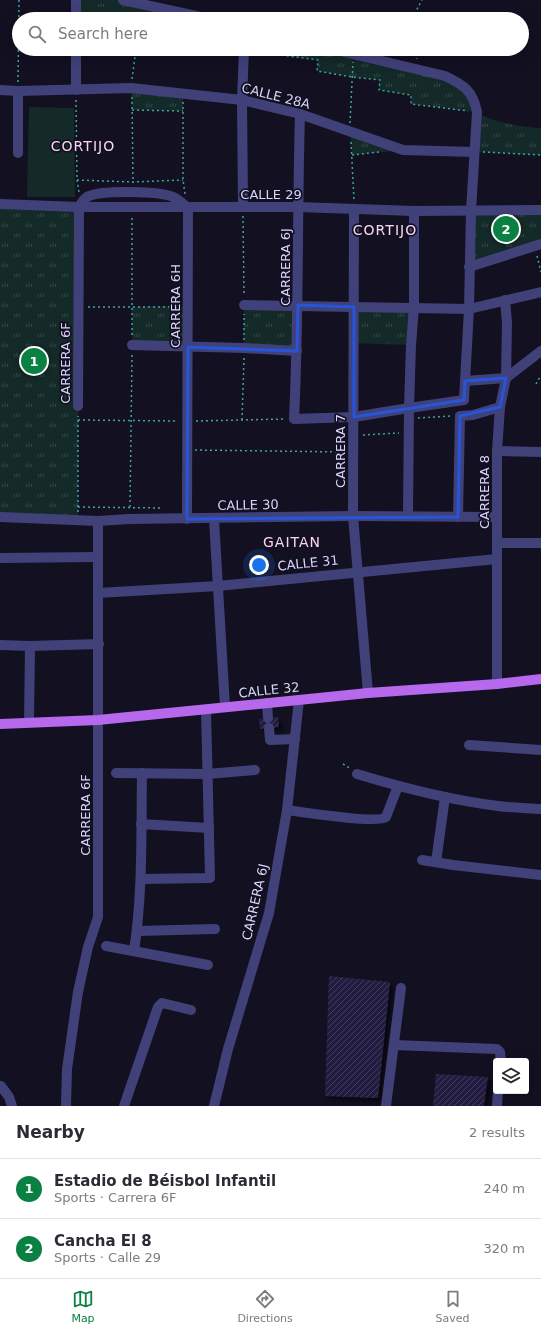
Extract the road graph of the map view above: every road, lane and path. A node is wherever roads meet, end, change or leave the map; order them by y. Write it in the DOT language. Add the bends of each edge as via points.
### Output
graph roads {
  1 [pos="19,0"];
  2 [pos="76,0"];
  3 [pos="123,0"];
  4 [pos="422,0"];
  5 [pos="142,2"];
  6 [pos="19,12"];
  7 [pos="76,12"];
  8 [pos="182,12"];
  9 [pos="416,12"];
  10 [pos="18,56"];
  11 [pos="76,56"];
  12 [pos="135,56"];
  13 [pos="244,56"];
  14 [pos="291,56"];
  15 [pos="361,56"];
  16 [pos="131,88"];
  17 [pos="0,90"];
  18 [pos="76,90"];
  19 [pos="18,91"];
  20 [pos="183,93"];
  21 [pos="242,100"];
  22 [pos="132,110"];
  23 [pos="183,111"];
  24 [pos="477,112"];
  25 [pos="300,114"];
  26 [pos="381,152"];
  27 [pos="474,152"];
  28 [pos="18,153"];
  29 [pos="352,155"];
  30 [pos="541,155"];
  31 [pos="77,180"];
  32 [pos="183,180"];
  33 [pos="133,182"];
  34 [pos="133,193"];
  35 [pos="0,204"];
  36 [pos="81,204"];
  37 [pos="243,206"];
  38 [pos="132,207"];
  39 [pos="298,207"];
  40 [pos="188,208"];
  41 [pos="354,209"];
  42 [pos="541,210"];
  43 [pos="414,211"];
  44 [pos="471,211"];
  45 [pos="538,245"];
  46 [pos="469,267"];
  47 [pos="541,272"];
  48 [pos="541,292"];
  49 [pos="505,300"];
  50 [pos="244,305"];
  51 [pos="298,305"];
  52 [pos="188,306"];
  53 [pos="354,306"];
  54 [pos="78,307"];
  55 [pos="132,307"];
  56 [pos="414,307"];
  57 [pos="469,309"];
  58 [pos="132,345"];
  59 [pos="188,347"];
  60 [pos="297,351"];
  61 [pos="541,351"];
  62 [pos="541,375"];
  63 [pos="506,378"];
  64 [pos="465,381"];
  65 [pos="536,384"];
  66 [pos="78,406"];
  67 [pos="500,407"];
  68 [pos="409,413"];
  69 [pos="460,416"];
  70 [pos="354,427"];
  71 [pos="409,433"];
  72 [pos="188,450"];
  73 [pos="497,451"];
  74 [pos="353,452"];
  75 [pos="541,452"];
  76 [pos="130,508"];
  77 [pos="353,516"];
  78 [pos="408,516"];
  79 [pos="458,517"];
  80 [pos="497,517"];
  81 [pos="0,518"];
  82 [pos="187,519"];
  83 [pos="214,519"];
  84 [pos="78,520"];
  85 [pos="98,521"];
  86 [pos="497,543"];
  87 [pos="541,543"];
  88 [pos="0,558"];
  89 [pos="98,558"];
  90 [pos="497,559"];
  91 [pos="358,572"];
  92 [pos="218,586"];
  93 [pos="98,593"];
  94 [pos="99,644"];
  95 [pos="0,645"];
  96 [pos="30,646"];
  97 [pos="541,679"];
  98 [pos="497,684"];
  99 [pos="368,693"];
  100 [pos="299,700"];
  101 [pos="267,703"];
  102 [pos="225,707"];
  103 [pos="206,710"];
  104 [pos="268,718"];
  105 [pos="98,720"];
  106 [pos="29,722"];
  107 [pos="0,724"];
  108 [pos="269,728"];
  109 [pos="295,739"];
  110 [pos="469,745"];
  111 [pos="541,750"];
  112 [pos="255,770"];
  113 [pos="116,773"];
  114 [pos="142,773"];
  115 [pos="207,774"];
  116 [pos="357,774"];
  117 [pos="398,786"];
  118 [pos="445,797"];
  119 [pos="541,809"];
  120 [pos="287,810"];
  121 [pos="141,824"];
  122 [pos="209,828"];
  123 [pos="422,860"];
  124 [pos="436,862"];
  125 [pos="541,875"];
  126 [pos="141,879"];
  127 [pos="215,929"];
  128 [pos="138,930"];
  129 [pos="106,946"];
  130 [pos="134,951"];
  131 [pos="208,965"];
  132 [pos="401,988"];
  133 [pos="191,1010"];
  134 [pos="394,1045"];
  135 [pos="500,1058"];
  136 [pos="1,1086"];
  137 [pos="498,1094"];
  138 [pos="12,1106"];
  139 [pos="66,1106"];
  140 [pos="124,1106"];
  141 [pos="214,1106"];
  142 [pos="386,1106"];
  143 [pos="497,1106"];
  1 -- 6 [label="path"];
  2 -- 7 [label="street"];
  3 -- 5 [label="street"];
  4 -- 9 [label="path"];
  5 -- 8 [label="street"];
  10 -- 19 [label="path"];
  11 -- 18 [label="street"];
  12 -- 16 [label="path"];
  13 -- 21 [label="street"];
  14 -- 24 [label="path" via="318,60 317,71 380,80 380,90 411,95 411,104"];
  15 -- 24 [label="street" via="445,76 459,82 472,95"];
  16 -- 18 [label="street, CALLE 28A"];
  16 -- 20 [label="street, CALLE 28A"];
  16 -- 22 [label="path"];
  17 -- 19 [label="street, CALLE 28A"];
  18 -- 19 [label="street, CALLE 28A"];
  18 -- 31 [label="path"];
  19 -- 28 [label="street"];
  20 -- 21 [label="street, CALLE 28A"];
  20 -- 23 [label="path"];
  21 -- 25 [label="street, CALLE 28A"];
  21 -- 37 [label="street"];
  22 -- 23 [label="path"];
  22 -- 33 [label="path"];
  23 -- 32 [label="path"];
  24 -- 27 [label="street"];
  25 -- 27 [label="street, CALLE 28A" via="403,150"];
  25 -- 39 [label="street, CARRERA 6J"];
  26 -- 29 [label="path"];
  27 -- 30 [label="path"];
  27 -- 44 [label="street"];
  31 -- 33 [label="path"];
  31 -- 36 [label="path"];
  32 -- 33 [label="path"];
  32 -- 40 [label="path"];
  33 -- 34 [label="path"];
  34 -- 36 [label="street" via="96,194 88,196"];
  34 -- 40 [label="street" via="165,194"];
  35 -- 36 [label="street, CALLE 29"];
  36 -- 38 [label="street, CALLE 29"];
  36 -- 54 [label="street, CARRERA 6F"];
  37 -- 39 [label="street, CALLE 29"];
  37 -- 40 [label="street, CALLE 29"];
  38 -- 40 [label="street, CALLE 29"];
  38 -- 55 [label="path"];
  39 -- 41 [label="street, CALLE 29"];
  39 -- 51 [label="street, CARRERA 6J"];
  40 -- 52 [label="street, CARRERA 6H"];
  41 -- 43 [label="street, CALLE 29"];
  41 -- 53 [label="street, CARRERA 7"];
  42 -- 44 [label="street, CALLE 29"];
  43 -- 44 [label="street, CALLE 29"];
  43 -- 56 [label="street"];
  44 -- 46 [label="street"];
  45 -- 46 [label="street"];
  45 -- 47 [label="path"];
  46 -- 57 [label="street"];
  48 -- 49 [label="street"];
  49 -- 57 [label="street"];
  49 -- 63 [label="street, CARRERA 8"];
  50 -- 51 [label="street"];
  51 -- 53 [label="street"];
  51 -- 60 [label="street, CARRERA 6J"];
  52 -- 55 [label="path"];
  52 -- 59 [label="street, CARRERA 6H"];
  53 -- 56 [label="street"];
  53 -- 70 [label="street, CARRERA 7"];
  54 -- 55 [label="path"];
  54 -- 66 [label="street, CARRERA 6F"];
  55 -- 58 [label="path"];
  56 -- 57 [label="street"];
  56 -- 68 [label="street"];
  57 -- 64 [label="street"];
  58 -- 59 [label="street"];
  58 -- 76 [label="path"];
  59 -- 60 [label="street"];
  59 -- 72 [label="street, CARRERA 6H"];
  60 -- 70 [label="street, CARRERA 6J" via="294,419"];
  61 -- 63 [label="street"];
  62 -- 65 [label="path"];
  63 -- 64 [label="street"];
  63 -- 67 [label="street, CARRERA 8"];
  64 -- 68 [label="street" via="464,400"];
  66 -- 84 [label="path, CARRERA 6F"];
  67 -- 69 [label="street"];
  67 -- 73 [label="street, CARRERA 8"];
  68 -- 69 [label="path"];
  68 -- 70 [label="street"];
  68 -- 71 [label="street"];
  69 -- 79 [label="street"];
  70 -- 71 [label="path"];
  70 -- 74 [label="street, CARRERA 7"];
  71 -- 78 [label="street"];
  72 -- 74 [label="path"];
  72 -- 82 [label="street, CARRERA 6H"];
  73 -- 75 [label="street"];
  73 -- 80 [label="street, CARRERA 8"];
  74 -- 77 [label="street, CARRERA 7"];
  77 -- 78 [label="street, CALLE 30"];
  77 -- 83 [label="street, CALLE 30"];
  77 -- 91 [label="street, CARRERA 7"];
  78 -- 79 [label="street, CALLE 30"];
  79 -- 80 [label="street, CALLE 30"];
  80 -- 86 [label="street, CARRERA 8"];
  81 -- 84 [label="street, CALLE 30"];
  82 -- 83 [label="street, CALLE 30"];
  82 -- 85 [label="street, CALLE 30"];
  83 -- 92 [label="street"];
  84 -- 85 [label="street, CALLE 30"];
  85 -- 89 [label="street, CARRERA 6F"];
  86 -- 87 [label="street"];
  86 -- 90 [label="street, CARRERA 8"];
  88 -- 89 [label="street"];
  89 -- 93 [label="street, CARRERA 6F"];
  90 -- 91 [label="street, CALLE 31"];
  90 -- 98 [label="street, CARRERA 8"];
  91 -- 92 [label="street, CALLE 31"];
  91 -- 99 [label="street, CARRERA 7"];
  92 -- 93 [label="street, CALLE 31"];
  92 -- 102 [label="street"];
  93 -- 94 [label="street, CARRERA 6F"];
  94 -- 96 [label="street"];
  94 -- 105 [label="street, CARRERA 6F"];
  95 -- 96 [label="street"];
  96 -- 106 [label="street"];
  97 -- 98 [label="main road, CALLE 32"];
  98 -- 99 [label="main road, CALLE 32"];
  99 -- 100 [label="main road, CALLE 32"];
  100 -- 101 [label="main road, CALLE 32"];
  100 -- 109 [label="street, CARRERA 6J"];
  101 -- 102 [label="main road, CALLE 32"];
  101 -- 104 [label="street"];
  102 -- 103 [label="main road, CALLE 32"];
  103 -- 105 [label="main road, CALLE 32"];
  103 -- 115 [label="street"];
  105 -- 106 [label="main road, CALLE 32"];
  105 -- 139 [label="street, CARRERA 6F" via="98,917 78,992 66,1069"];
  106 -- 107 [label="main road, CALLE 32"];
  108 -- 109 [label="street" via="270,740"];
  109 -- 120 [label="street, CARRERA 6J"];
  110 -- 111 [label="street"];
  112 -- 115 [label="street"];
  113 -- 114 [label="street"];
  114 -- 115 [label="street"];
  114 -- 121 [label="street"];
  115 -- 122 [label="street"];
  116 -- 117 [label="street"];
  117 -- 118 [label="street"];
  117 -- 120 [label="street" via="386,817 382,820"];
  118 -- 119 [label="street" via="498,806"];
  118 -- 124 [label="street"];
  120 -- 141 [label="street, CARRERA 6J" via="269,913 228,1049"];
  121 -- 122 [label="street"];
  121 -- 126 [label="street"];
  122 -- 126 [label="street" via="210,878"];
  123 -- 124 [label="street"];
  124 -- 125 [label="street"];
  126 -- 128 [label="street"];
  127 -- 128 [label="street"];
  128 -- 130 [label="street"];
  129 -- 130 [label="street"];
  130 -- 131 [label="street"];
  132 -- 134 [label="street"];
  133 -- 140 [label="street" via="162,1003 158,1007"];
  134 -- 135 [label="street" via="497,1049"];
  134 -- 142 [label="street"];
  136 -- 138 [label="street"];
  137 -- 143 [label="street"];
}
